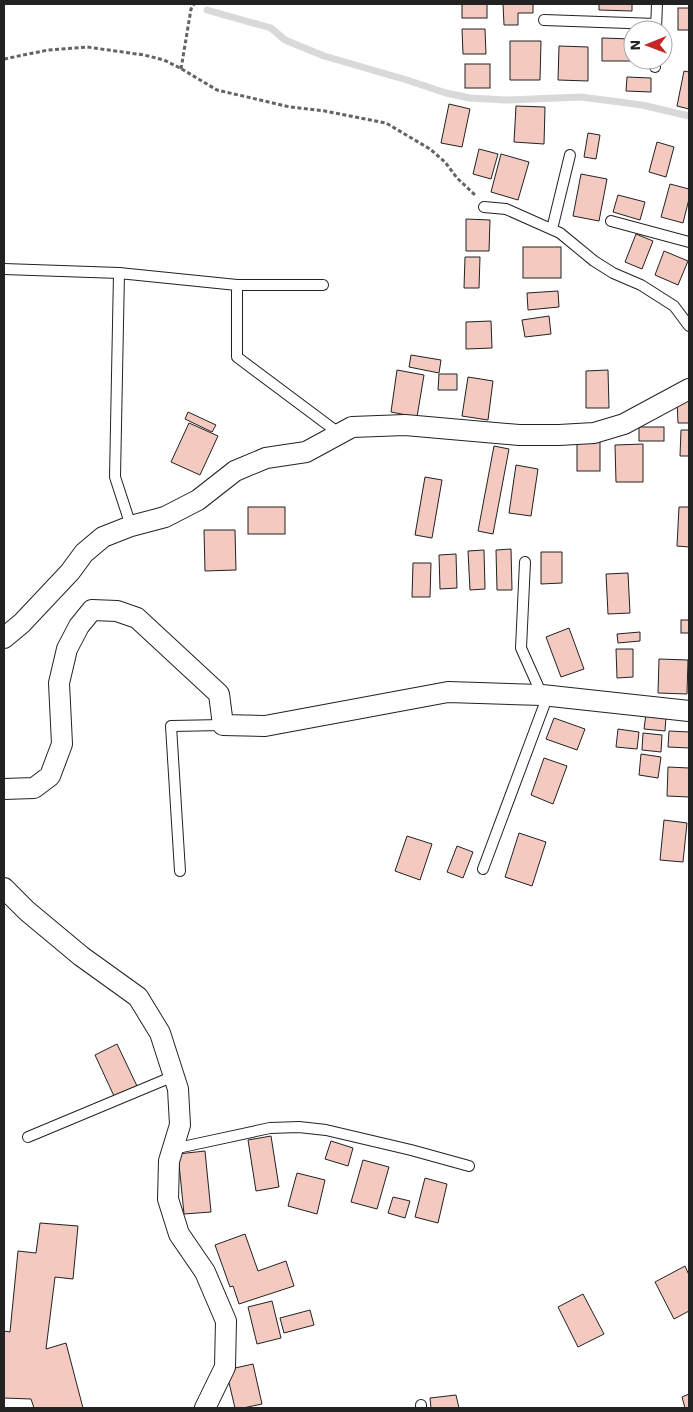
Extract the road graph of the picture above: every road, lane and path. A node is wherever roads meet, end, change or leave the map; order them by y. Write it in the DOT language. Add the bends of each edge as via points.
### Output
graph roads {
  1 [pos="194,4"];
  2 [pos="657,4"];
  3 [pos="544,20"];
  4 [pos="656,20"];
  5 [pos="623,25"];
  6 [pos="4,59"];
  7 [pos="182,69"];
  8 [pos="570,155"];
  9 [pos="484,206"];
  10 [pos="611,221"];
  11 [pos="552,229"];
  12 [pos="689,242"];
  13 [pos="4,269"];
  14 [pos="119,273"];
  15 [pos="237,285"];
  16 [pos="323,285"];
  17 [pos="689,326"];
  18 [pos="689,389"];
  19 [pos="340,434"];
  20 [pos="131,526"];
  21 [pos="525,562"];
  22 [pos="4,638"];
  23 [pos="545,695"];
  24 [pos="689,711"];
  25 [pos="223,725"];
  26 [pos="4,789"];
  27 [pos="483,869"];
  28 [pos="180,871"];
  29 [pos="4,888"];
  30 [pos="174,1076"];
  31 [pos="28,1137"];
  32 [pos="173,1148"];
  33 [pos="469,1166"];
  34 [pos="205,1408"];
  1 -- 7 [label="path"];
  2 -- 4 [label="lane"];
  3 -- 5 [label="lane"];
  6 -- 7 [label="path" via="48,50 87,47 144,54"];
  7 -- 9 [label="path" via="217,90 237,96 386,124 430,149"];
  8 -- 11 [label="lane"];
  9 -- 11 [label="lane" via="506,209"];
  10 -- 12 [label="lane"];
  11 -- 17 [label="lane" via="613,273 641,285 674,306"];
  13 -- 14 [label="lane"];
  14 -- 15 [label="lane"];
  14 -- 20 [label="lane" via="115,477"];
  15 -- 16 [label="lane"];
  15 -- 19 [label="lane" via="237,357"];
  18 -- 19 [label="street" via="624,424 594,433 519,435 405,425 352,427"];
  19 -- 20 [label="street" via="306,452 266,458 236,471 198,500 166,517"];
  20 -- 22 [label="street" via="103,537 84,553 28,617"];
  21 -- 23 [label="lane" via="521,648"];
  23 -- 24 [label="street"];
  23 -- 25 [label="street" via="448,692 264,726"];
  23 -- 27 [label="lane"];
  25 -- 26 [label="street" via="219,694 137,618 117,611 92,610 67,648 59,682 62,744 50,776 34,788"];
  25 -- 28 [label="lane" via="171,726"];
  29 -- 30 [label="street" via="81,956 138,997 160,1033"];
  30 -- 31 [label="lane"];
  30 -- 32 [label="street" via="180,1124"];
  32 -- 33 [label="lane" via="270,1128 299,1127 392,1145"];
  32 -- 34 [label="street" via="169,1161 170,1208 179,1234 205,1272 226,1321 225,1366"];
}
